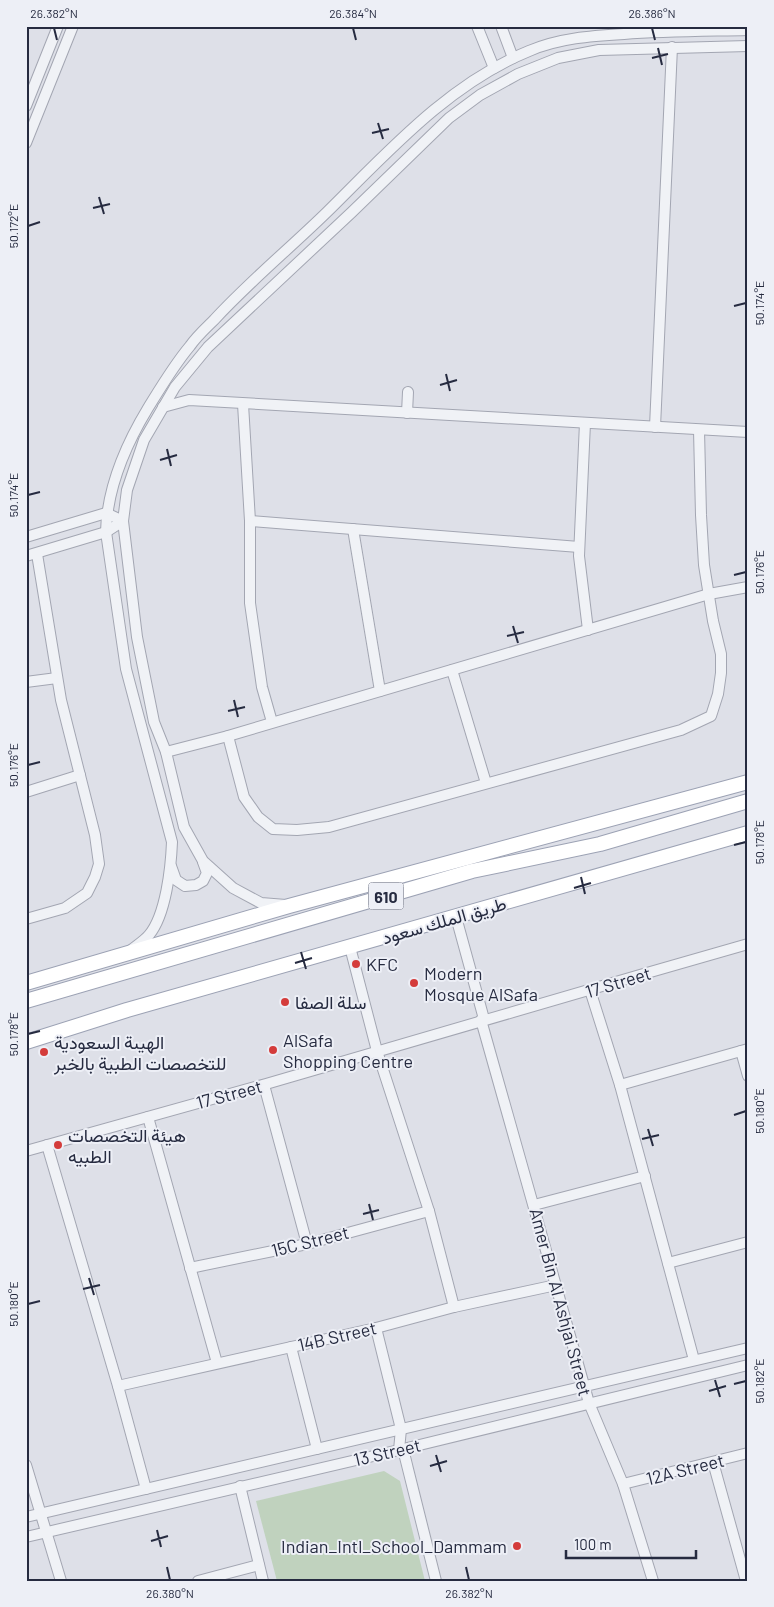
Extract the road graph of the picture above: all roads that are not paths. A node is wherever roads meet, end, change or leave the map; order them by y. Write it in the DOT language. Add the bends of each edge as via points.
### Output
graph roads {
  1 [pos="58,26"];
  2 [pos="73,26"];
  3 [pos="477,26"];
  4 [pos="501,26"];
  5 [pos="709,29"];
  6 [pos="748,30"];
  7 [pos="748,46"];
  8 [pos="672,47"];
  9 [pos="514,58"];
  10 [pos="494,68"];
  11 [pos="26,106"];
  12 [pos="26,143"];
  13 [pos="408,392"];
  14 [pos="242,404"];
  15 [pos="163,407"];
  16 [pos="407,413"];
  17 [pos="585,423"];
  18 [pos="655,427"];
  19 [pos="699,430"];
  20 [pos="748,432"];
  21 [pos="106,513"];
  22 [pos="122,521"];
  23 [pos="250,521"];
  24 [pos="353,529"];
  25 [pos="106,532"];
  26 [pos="26,537"];
  27 [pos="579,547"];
  28 [pos="32,555"];
  29 [pos="748,587"];
  30 [pos="709,594"];
  31 [pos="588,630"];
  32 [pos="452,670"];
  33 [pos="57,678"];
  34 [pos="26,682"];
  35 [pos="380,691"];
  36 [pos="272,722"];
  37 [pos="228,736"];
  38 [pos="166,752"];
  39 [pos="748,773"];
  40 [pos="80,775"];
  41 [pos="486,783"];
  42 [pos="741,783"];
  43 [pos="26,792"];
  44 [pos="748,801"];
  45 [pos="748,833"];
  46 [pos="203,861"];
  47 [pos="171,865"];
  48 [pos="289,906"];
  49 [pos="456,917"];
  50 [pos="26,919"];
  51 [pos="748,944"];
  52 [pos="350,947"];
  53 [pos="128,953"];
  54 [pos="26,983"];
  55 [pos="590,990"];
  56 [pos="26,1001"];
  57 [pos="482,1020"];
  58 [pos="26,1042"];
  59 [pos="744,1050"];
  60 [pos="377,1051"];
  61 [pos="748,1076"];
  62 [pos="264,1085"];
  63 [pos="620,1085"];
  64 [pos="148,1116"];
  65 [pos="47,1145"];
  66 [pos="26,1151"];
  67 [pos="645,1176"];
  68 [pos="534,1205"];
  69 [pos="429,1211"];
  70 [pos="748,1242"];
  71 [pos="307,1244"];
  72 [pos="668,1263"];
  73 [pos="190,1268"];
  74 [pos="556,1285"];
  75 [pos="454,1307"];
  76 [pos="376,1328"];
  77 [pos="291,1347"];
  78 [pos="748,1348"];
  79 [pos="694,1360"];
  80 [pos="217,1363"];
  81 [pos="748,1365"];
  82 [pos="118,1386"];
  83 [pos="584,1386"];
  84 [pos="589,1403"];
  85 [pos="401,1429"];
  86 [pos="317,1449"];
  87 [pos="401,1449"];
  88 [pos="748,1453"];
  89 [pos="713,1462"];
  90 [pos="26,1465"];
  91 [pos="623,1484"];
  92 [pos="240,1486"];
  93 [pos="146,1489"];
  94 [pos="41,1514"];
  95 [pos="26,1517"];
  96 [pos="46,1532"];
  97 [pos="26,1537"];
  98 [pos="259,1565"];
  99 [pos="61,1581"];
  100 [pos="198,1581"];
  101 [pos="262,1581"];
  102 [pos="436,1581"];
  103 [pos="653,1581"];
  104 [pos="746,1581"];
  1 -- 11 [label="street"];
  2 -- 12 [label="street"];
  3 -- 10 [label="street"];
  4 -- 9 [label="street"];
  5 -- 6 [label="street"];
  5 -- 9 [label="street" via="571,38 529,50"];
  7 -- 8 [label="street"];
  8 -- 15 [label="street" via="599,50 558,58 518,74 480,95 449,118 208,347"];
  8 -- 18 [label="street"];
  9 -- 10 [label="street"];
  10 -- 21 [label="street" via="461,88 406,134 190,345 132,433 110,492"];
  13 -- 16 [label="street"];
  14 -- 15 [label="street" via="189,400"];
  14 -- 16 [label="street"];
  14 -- 23 [label="street"];
  15 -- 22 [label="street" via="144,440 127,490"];
  16 -- 17 [label="street"];
  17 -- 18 [label="street"];
  17 -- 27 [label="street"];
  18 -- 19 [label="street"];
  19 -- 20 [label="street"];
  19 -- 30 [label="street" via="704,565"];
  21 -- 22 [label="street"];
  21 -- 25 [label="street"];
  21 -- 26 [label="street"];
  22 -- 25 [label="street"];
  22 -- 38 [label="street" via="137,637 154,722"];
  23 -- 24 [label="street"];
  23 -- 36 [label="street" via="250,603 262,687"];
  24 -- 27 [label="street"];
  24 -- 35 [label="street"];
  25 -- 28 [label="street"];
  25 -- 47 [label="street" via="126,669 172,842"];
  27 -- 31 [label="street"];
  28 -- 33 [label="street"];
  29 -- 30 [label="street"];
  30 -- 31 [label="street"];
  30 -- 41 [label="street" via="721,654 718,694 711,716 681,730"];
  31 -- 32 [label="street"];
  32 -- 35 [label="street"];
  32 -- 41 [label="street"];
  33 -- 34 [label="street"];
  33 -- 40 [label="street"];
  35 -- 36 [label="street"];
  36 -- 37 [label="street"];
  37 -- 38 [label="street"];
  37 -- 41 [label="street" via="244,797 258,817 272,829 329,827"];
  38 -- 46 [label="street" via="184,827"];
  39 -- 42 [label="street"];
  40 -- 43 [label="street"];
  40 -- 50 [label="street" via="95,835 99,864 95,877 87,893 65,908"];
  42 -- 48 [label="main road"];
  44 -- 56 [label="main road, 610" via="600,844 472,871"];
  45 -- 49 [label="main road, طريق الملك سعود / 610"];
  46 -- 47 [label="street" via="206,873 196,886 185,886 176,880"];
  46 -- 48 [label="street" via="233,888 260,903"];
  47 -- 53 [label="street" via="163,907 153,928"];
  48 -- 53 [label="main road"];
  49 -- 52 [label="main road, طريق الملك سعود / 610"];
  49 -- 57 [label="street, Amer Bin Al Ashjai Street"];
  51 -- 55 [label="street, 17 Street"];
  52 -- 58 [label="main road, طريق الملك سعود / 610"];
  52 -- 60 [label="street"];
  53 -- 54 [label="main road"];
  55 -- 57 [label="street, 17 Street"];
  55 -- 63 [label="street"];
  57 -- 60 [label="street, 17 Street"];
  57 -- 68 [label="street, Amer Bin Al Ashjai Street"];
  59 -- 61 [label="street"];
  59 -- 63 [label="street"];
  60 -- 62 [label="street, 17 Street"];
  60 -- 69 [label="street"];
  62 -- 64 [label="street, 17 Street"];
  62 -- 71 [label="street"];
  63 -- 67 [label="street"];
  64 -- 65 [label="street, 17 Street"];
  64 -- 73 [label="street"];
  65 -- 66 [label="street, 17 Street"];
  65 -- 82 [label="street"];
  67 -- 68 [label="street"];
  67 -- 72 [label="street"];
  68 -- 74 [label="street, Amer Bin Al Ashjai Street"];
  69 -- 71 [label="street, 15C Street"];
  69 -- 75 [label="street"];
  70 -- 72 [label="street"];
  71 -- 73 [label="street, 15C Street"];
  72 -- 79 [label="street"];
  73 -- 80 [label="street"];
  74 -- 75 [label="street, 14B Street"];
  74 -- 83 [label="street, Amer Bin Al Ashjai Street"];
  75 -- 76 [label="street, 14B Street"];
  76 -- 77 [label="street, 14B Street"];
  76 -- 85 [label="street"];
  77 -- 80 [label="street, 14B Street"];
  77 -- 86 [label="street"];
  78 -- 79 [label="street, 13 Street"];
  79 -- 83 [label="street, 13 Street"];
  80 -- 82 [label="street, 14B Street"];
  81 -- 84 [label="street, 13 Street"];
  82 -- 93 [label="street"];
  83 -- 84 [label="street, Amer Bin Al Ashjai Street"];
  83 -- 85 [label="street, 13 Street"];
  84 -- 87 [label="street, 13 Street"];
  84 -- 91 [label="street, Amer Bin Al Ashjai Street"];
  85 -- 86 [label="street, 13 Street"];
  85 -- 87 [label="street"];
  86 -- 93 [label="street, 13 Street"];
  87 -- 92 [label="street, 13 Street"];
  87 -- 102 [label="street"];
  88 -- 89 [label="street, 12A Street"];
  89 -- 91 [label="street, 12A Street"];
  89 -- 104 [label="street"];
  90 -- 94 [label="street"];
  91 -- 103 [label="street, Amer Bin Al Ashjai Street"];
  92 -- 96 [label="street, 13 Street"];
  92 -- 98 [label="street"];
  93 -- 94 [label="street, 13 Street"];
  94 -- 95 [label="street, 13 Street"];
  94 -- 96 [label="street"];
  96 -- 97 [label="street, 13 Street"];
  96 -- 99 [label="street"];
  98 -- 100 [label="street"];
  98 -- 101 [label="street"];
}
